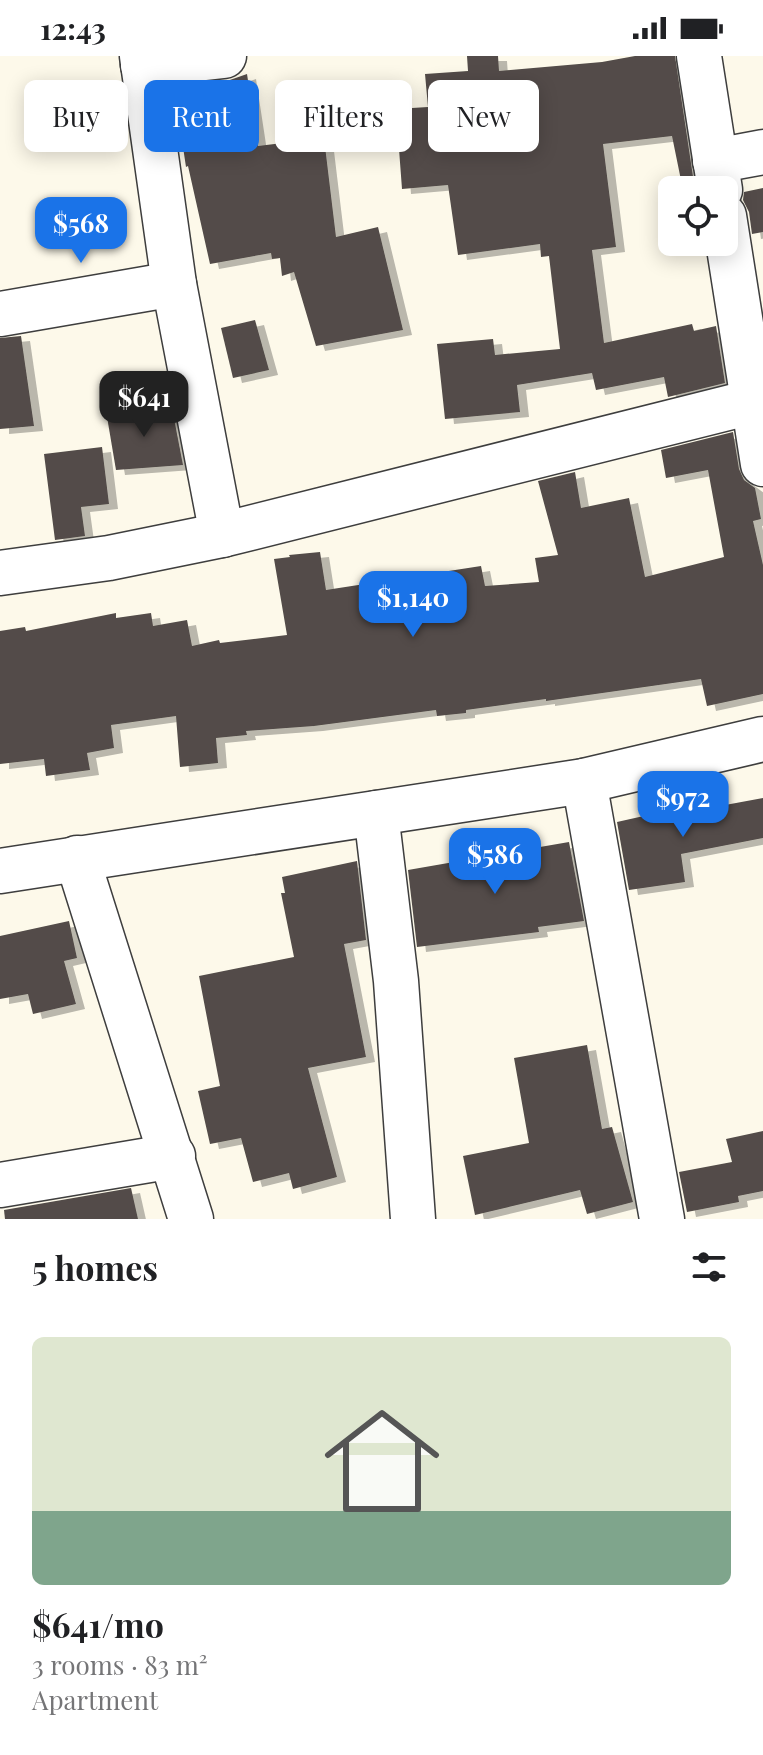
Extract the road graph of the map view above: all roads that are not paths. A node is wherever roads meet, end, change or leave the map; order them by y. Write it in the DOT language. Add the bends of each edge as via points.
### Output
graph roads {
  1 [pos="224,56"];
  2 [pos="699,56"];
  3 [pos="142,60"];
  4 [pos="763,152"];
  5 [pos="718,176"];
  6 [pos="731,256"];
  7 [pos="174,284"];
  8 [pos="0,314"];
  9 [pos="758,401"];
  10 [pos="763,464"];
  11 [pos="222,535"];
  12 [pos="0,573"];
  13 [pos="763,739"];
  14 [pos="584,781"];
  15 [pos="376,813"];
  16 [pos="77,858"];
  17 [pos="0,871"];
  18 [pos="173,1156"];
  19 [pos="0,1185"];
  20 [pos="191,1219"];
  21 [pos="413,1219"];
  22 [pos="662,1219"];
  1 -- 3 [label="street"];
  2 -- 5 [label="street"];
  3 -- 7 [label="street"];
  4 -- 5 [label="street"];
  6 -- 9 [label="street"];
  7 -- 8 [label="street"];
  7 -- 11 [label="street"];
  9 -- 10 [label="street"];
  9 -- 11 [label="street"];
  11 -- 12 [label="street"];
  13 -- 14 [label="street"];
  14 -- 15 [label="street"];
  14 -- 22 [label="street"];
  15 -- 16 [label="street"];
  15 -- 21 [label="street" via="396,981"];
  16 -- 17 [label="street"];
  16 -- 18 [label="street"];
  18 -- 19 [label="street"];
  18 -- 20 [label="street"];
}
